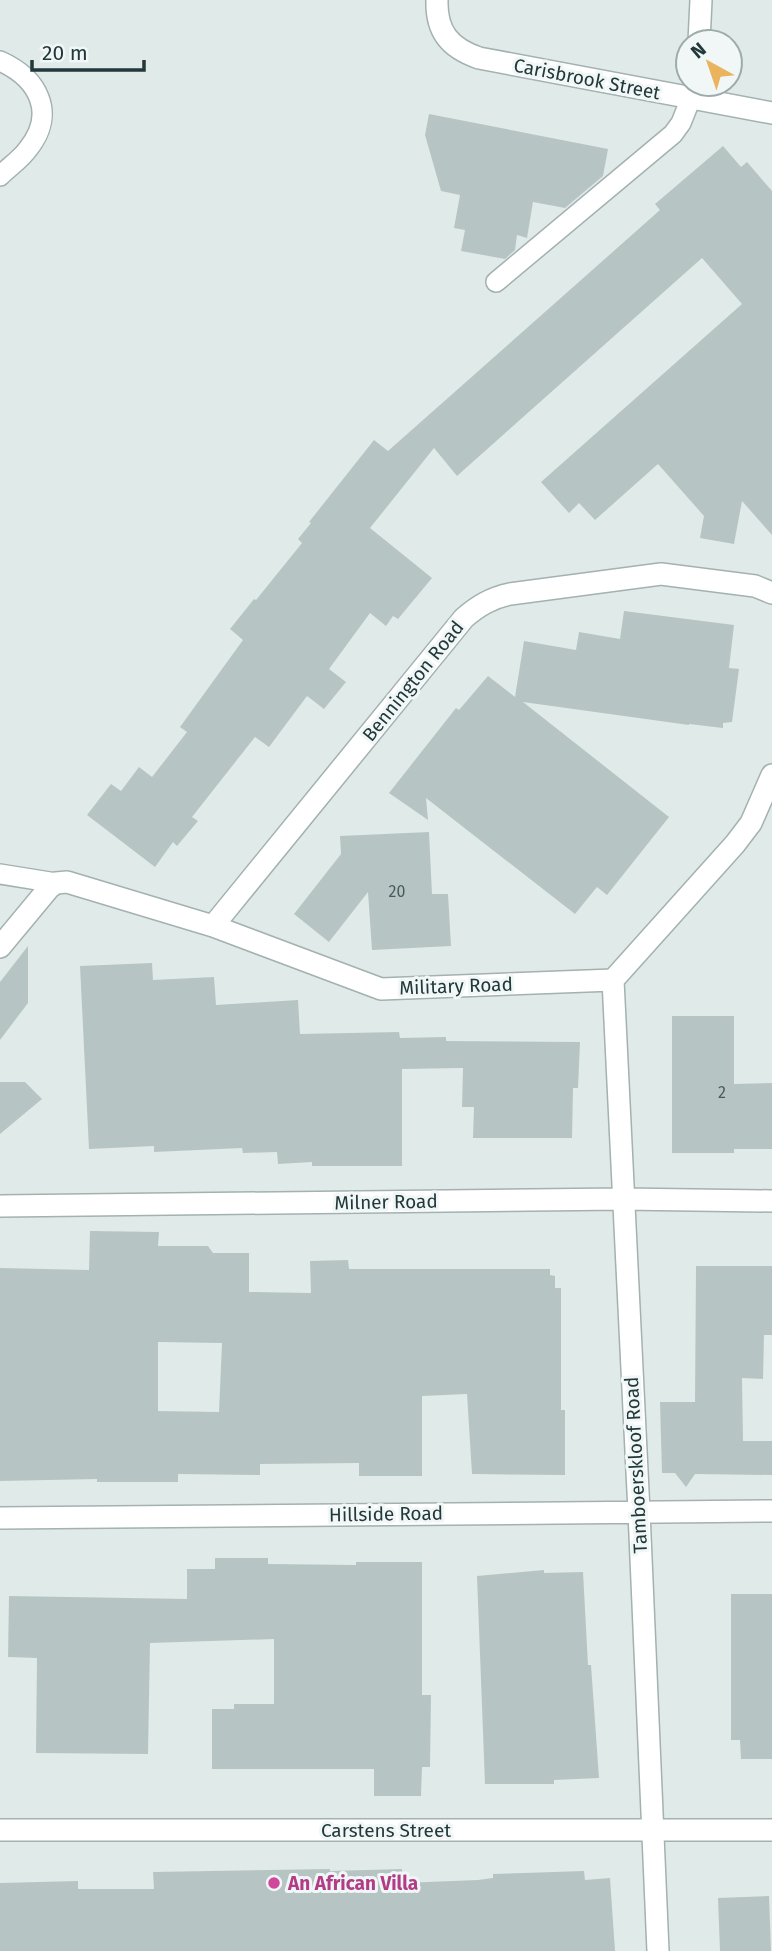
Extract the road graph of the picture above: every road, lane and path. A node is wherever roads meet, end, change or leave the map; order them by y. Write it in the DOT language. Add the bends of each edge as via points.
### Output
graph roads {
  1 [pos="437,0"];
  2 [pos="701,0"];
  3 [pos="700,28"];
  4 [pos="0,61"];
  5 [pos="674,88"];
  6 [pos="690,98"];
  7 [pos="717,98"];
  8 [pos="772,113"];
  9 [pos="0,176"];
  10 [pos="496,282"];
  11 [pos="772,593"];
  12 [pos="772,775"];
  13 [pos="0,874"];
  14 [pos="56,883"];
  15 [pos="214,926"];
  16 [pos="0,947"];
  17 [pos="613,980"];
  18 [pos="622,1199"];
  19 [pos="772,1201"];
  20 [pos="0,1206"];
  21 [pos="772,1511"];
  22 [pos="639,1512"];
  23 [pos="0,1518"];
  24 [pos="0,1830"];
  25 [pos="651,1830"];
  26 [pos="772,1830"];
  27 [pos="658,1951"];
  1 -- 5 [label="street, Carisbrook Street" via="439,24 461,52"];
  2 -- 3 [label="street"];
  4 -- 9 [label="lane" via="33,83 40,97 41,117 40,130 29,149"];
  6 -- 10 [label="lane" via="673,134"];
  7 -- 8 [label="street, Carisbrook Street"];
  11 -- 15 [label="street, Bennington Road" via="755,586 661,574 510,594 478,606"];
  12 -- 17 [label="street" via="751,823 735,844"];
  13 -- 14 [label="lane"];
  14 -- 15 [label="street, Military Road" via="67,882"];
  14 -- 16 [label="street"];
  15 -- 17 [label="street, Military Road" via="381,989"];
  17 -- 18 [label="street, Tamboerskloof Road"];
  18 -- 19 [label="street, Milner Road"];
  18 -- 20 [label="street, Milner Road"];
  18 -- 22 [label="street, Tamboerskloof Road"];
  21 -- 22 [label="street, Hillside Road"];
  22 -- 23 [label="street, Hillside Road"];
  22 -- 25 [label="street, Tamboerskloof Road"];
  24 -- 25 [label="street, Carstens Street"];
  25 -- 26 [label="street, Carstens Street"];
  25 -- 27 [label="street, Tamboerskloof Road"];
}
